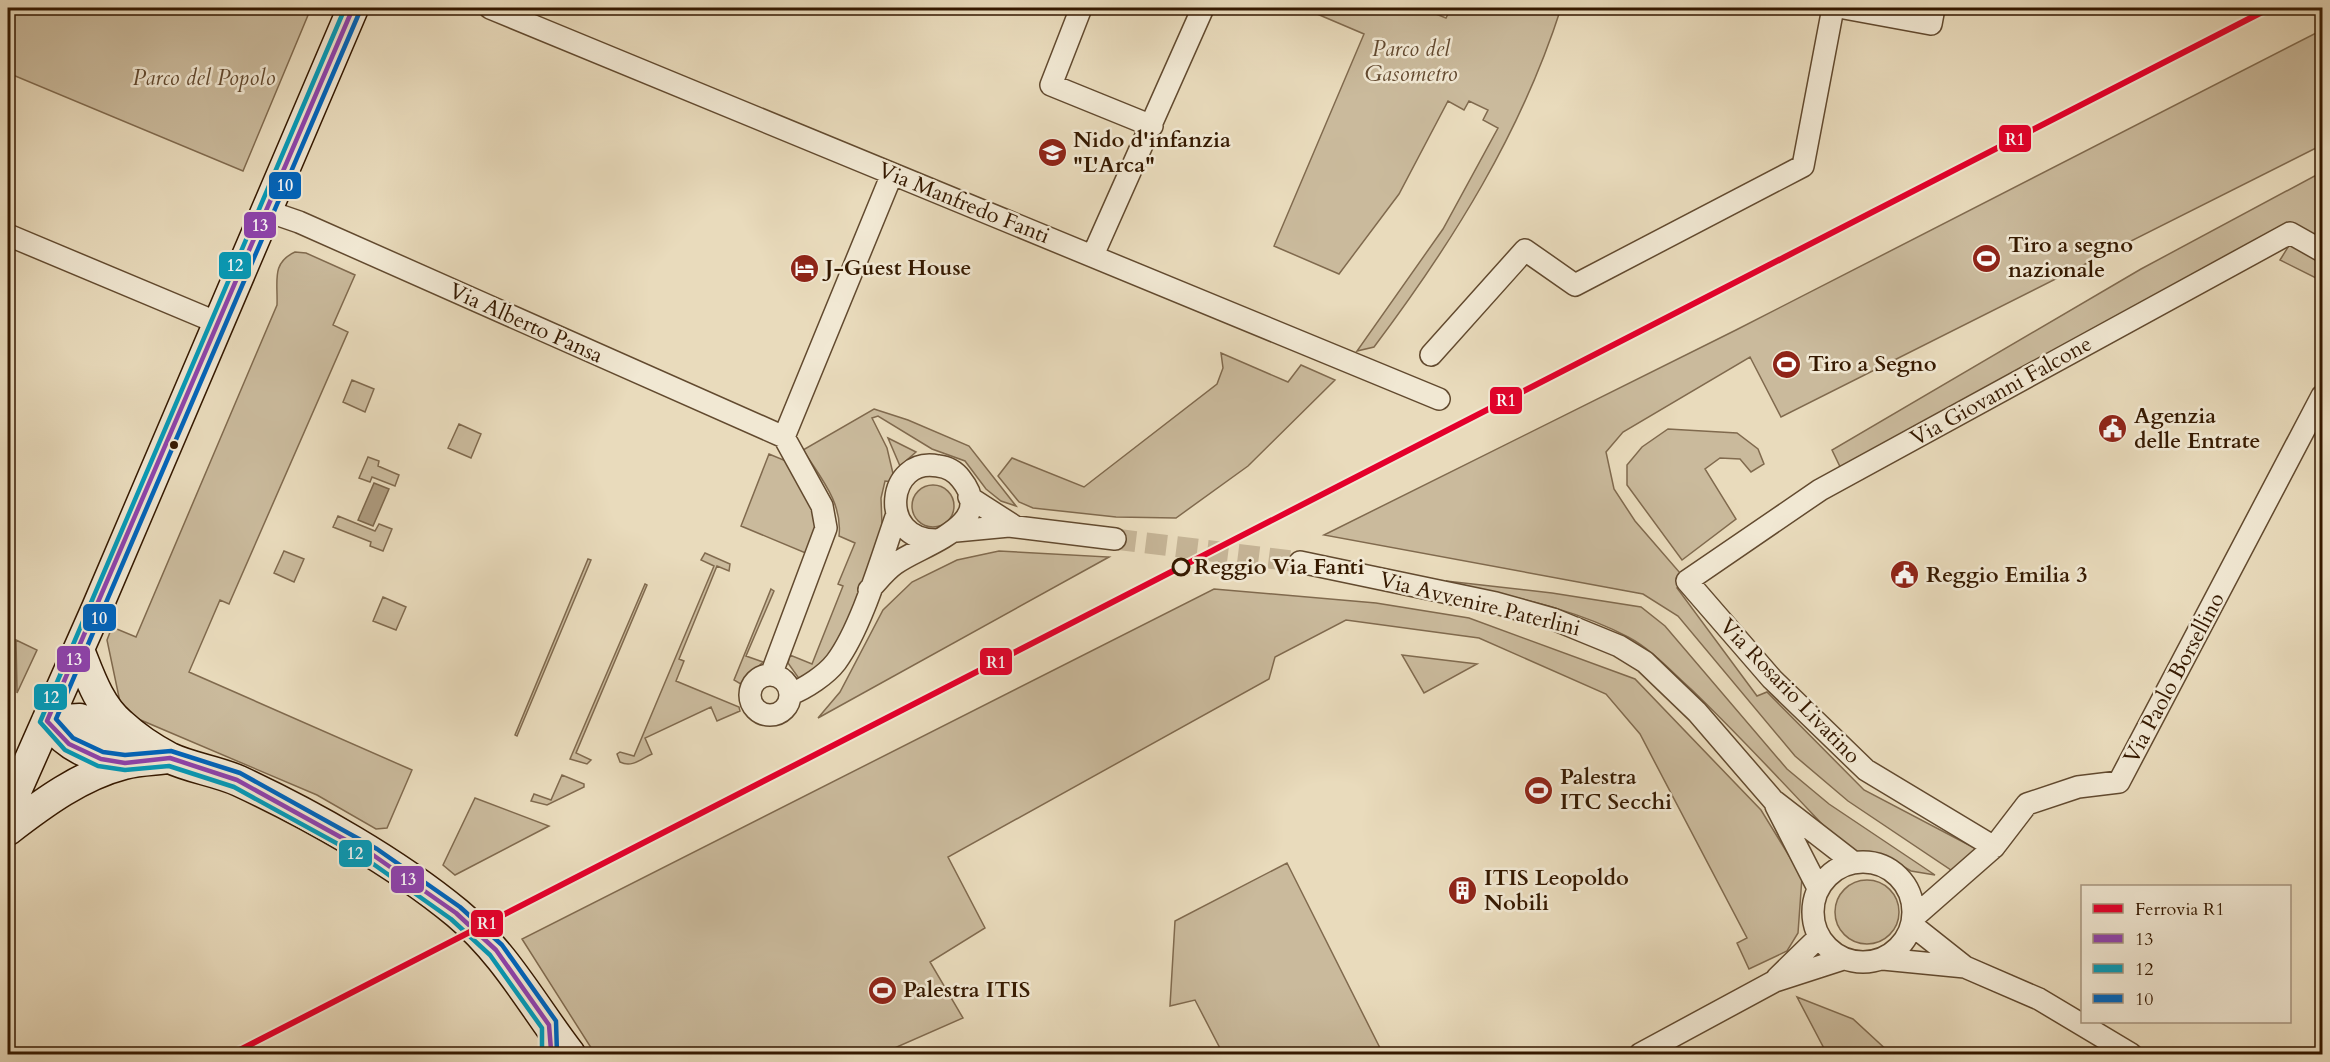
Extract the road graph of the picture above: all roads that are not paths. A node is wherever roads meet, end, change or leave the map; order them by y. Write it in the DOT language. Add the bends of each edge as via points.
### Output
graph roads {
  1 [pos="353,8"];
  2 [pos="490,8"];
  3 [pos="1081,8"];
  4 [pos="1203,8"];
  5 [pos="1833,8"];
  6 [pos="1844,8"];
  7 [pos="1934,8"];
  8 [pos="1152,126"];
  9 [pos="892,174"];
  10 [pos="267,211"];
  11 [pos="8,235"];
  12 [pos="2322,251"];
  13 [pos="1093,255"];
  14 [pos="218,323"];
  15 [pos="1431,355"];
  16 [pos="2322,396"];
  17 [pos="1439,399"];
  18 [pos="784,437"];
  19 [pos="969,497"];
  20 [pos="897,514"];
  21 [pos="1016,526"];
  22 [pos="956,531"];
  23 [pos="1115,538"];
  24 [pos="936,540"];
  25 [pos="1300,562"];
  26 [pos="1687,581"];
  27 [pos="869,590"];
  28 [pos="79,650"];
  29 [pos="771,675"];
  30 [pos="791,693"];
  31 [pos="47,721"];
  32 [pos="160,751"];
  33 [pos="125,763"];
  34 [pos="1773,800"];
  35 [pos="8,809"];
  36 [pos="8,830"];
  37 [pos="1994,847"];
  38 [pos="1853,862"];
  39 [pos="1955,881"];
  40 [pos="1818,888"];
  41 [pos="1908,888"];
  42 [pos="1913,921"];
  43 [pos="1819,937"];
  44 [pos="1843,959"];
  45 [pos="1883,959"];
  46 [pos="1965,967"];
  47 [pos="1775,981"];
  48 [pos="556,1046"];
  49 [pos="1640,1054"];
  50 [pos="2131,1054"];
  1 -- 10 [label="street"];
  2 -- 9 [label="street, Via Manfredo Fanti"];
  3 -- 8 [label="street" via="1051,85"];
  4 -- 8 [label="street"];
  5 -- 15 [label="street" via="1803,166 1575,285 1525,250"];
  6 -- 7 [label="street" via="1931,24"];
  8 -- 13 [label="street"];
  9 -- 13 [label="street, Via Manfredo Fanti"];
  9 -- 18 [label="street"];
  10 -- 14 [label="street"];
  10 -- 18 [label="street, Via Alberto Pansa"];
  11 -- 14 [label="street"];
  12 -- 26 [label="street, Via Giovanni Falcone" via="2290,233 1820,490"];
  13 -- 17 [label="street, Via Manfredo Fanti"];
  14 -- 28 [label="street"];
  16 -- 37 [label="street, Via Paolo Borsellino" via="2119,782 2078,787 2027,804"];
  18 -- 29 [label="street" via="826,516 826,528"];
  19 -- 20 [label="street" via="953,471 922,466 900,482"];
  19 -- 21 [label="street"];
  19 -- 22 [label="street" via="967,516"];
  20 -- 24 [label="street" via="913,535"];
  20 -- 27 [label="street"];
  21 -- 22 [label="street"];
  21 -- 23 [label="street"];
  22 -- 24 [label="street"];
  24 -- 27 [label="street" via="894,564"];
  25 -- 34 [label="street, Via Avvenire Paterlini" via="1507,606 1553,619 1619,646 1644,662 1697,712"];
  26 -- 37 [label="street, Via Rosario Livatino" via="1772,679 1866,770"];
  27 -- 30 [label="street" via="835,663"];
  28 -- 31 [label="street"];
  28 -- 32 [label="street" via="107,709 120,724"];
  29 -- 30 [label="street" via="786,682"];
  29 -- 30 [label="street" via="759,679 751,689 751,702 759,712 771,716 783,711"];
  31 -- 32 [label="street" via="80,720"];
  31 -- 33 [label="street" via="85,754"];
  31 -- 35 [label="street"];
  32 -- 33 [label="street"];
  32 -- 48 [label="street" via="237,780 293,809 373,855 456,913 496,950"];
  33 -- 36 [label="street" via="61,793"];
  34 -- 38 [label="street, Via Avvenire Paterlini"];
  34 -- 40 [label="street, Via Avvenire Paterlini"];
  37 -- 39 [label="street, Via Paolo Borsellino"];
  38 -- 40 [label="street" via="1836,869"];
  38 -- 41 [label="street" via="1886,867"];
  39 -- 41 [label="street"];
  39 -- 42 [label="street, Via Paolo Borsellino"];
  40 -- 43 [label="street" via="1812,915"];
  41 -- 42 [label="street"];
  42 -- 45 [label="street" via="1904,942"];
  42 -- 46 [label="street"];
  43 -- 44 [label="street"];
  43 -- 47 [label="street"];
  44 -- 45 [label="street" via="1864,963"];
  44 -- 47 [label="street"];
  45 -- 46 [label="street"];
  46 -- 50 [label="street" via="2039,999"];
  47 -- 49 [label="street"];
}
